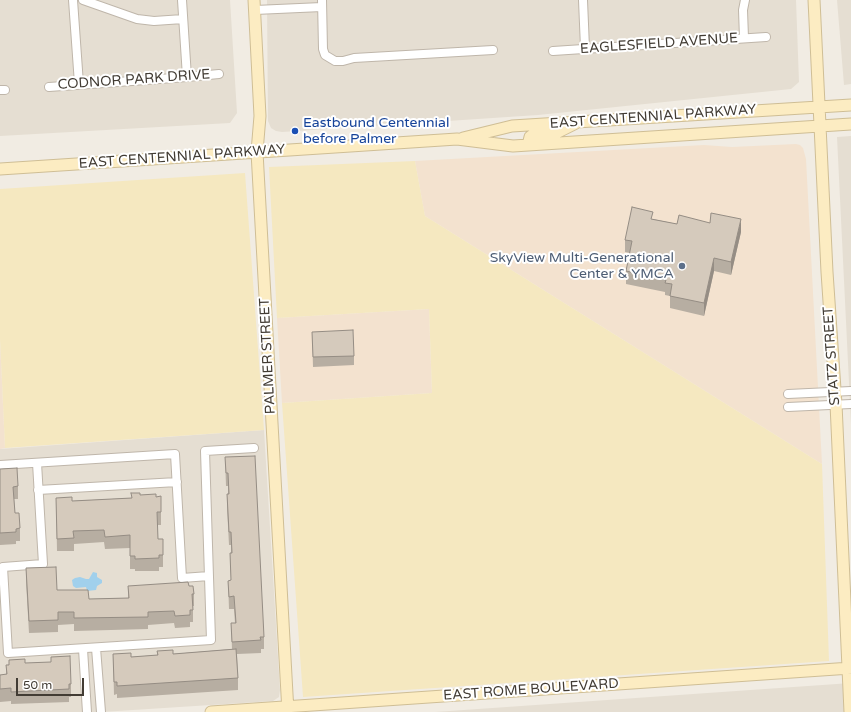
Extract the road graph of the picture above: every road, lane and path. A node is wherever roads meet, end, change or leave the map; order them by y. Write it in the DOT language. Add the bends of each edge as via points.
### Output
graph roads {
  1 [pos="73,0"];
  2 [pos="83,0"];
  3 [pos="182,0"];
  4 [pos="583,0"];
  5 [pos="745,0"];
  6 [pos="814,0"];
  7 [pos="322,4"];
  8 [pos="255,5"];
  9 [pos="183,19"];
  10 [pos="766,36"];
  11 [pos="744,38"];
  12 [pos="585,48"];
  13 [pos="493,50"];
  14 [pos="553,51"];
  15 [pos="219,74"];
  16 [pos="187,78"];
  17 [pos="79,84"];
  18 [pos="49,86"];
  19 [pos="851,105"];
  20 [pos="819,106"];
  21 [pos="578,122"];
  22 [pos="851,124"];
  23 [pos="819,126"];
  24 [pos="457,139"];
  25 [pos="528,145"];
  26 [pos="257,152"];
  27 [pos="1,169"];
  28 [pos="851,391"];
  29 [pos="835,392"];
  30 [pos="788,394"];
  31 [pos="836,404"];
  32 [pos="851,404"];
  33 [pos="788,407"];
  34 [pos="254,448"];
  35 [pos="37,463"];
  36 [pos="0,465"];
  37 [pos="177,482"];
  38 [pos="38,490"];
  39 [pos="209,576"];
  40 [pos="2,598"];
  41 [pos="3,626"];
  42 [pos="96,648"];
  43 [pos="83,649"];
  44 [pos="849,668"];
  45 [pos="287,709"];
  46 [pos="87,712"];
  47 [pos="101,712"];
  48 [pos="211,712"];
  49 [pos="850,712"];
  1 -- 17 [label="street"];
  2 -- 9 [label="street" via="137,19"];
  3 -- 9 [label="street"];
  4 -- 12 [label="street"];
  5 -- 11 [label="street"];
  6 -- 20 [label="street, STATZ STREET"];
  7 -- 8 [label="street"];
  7 -- 13 [label="street" via="322,43 325,55 335,61"];
  8 -- 26 [label="street, PALMER STREET" via="260,116"];
  9 -- 16 [label="street"];
  10 -- 11 [label="street, EAGLESFIELD AVENUE"];
  11 -- 12 [label="street, EAGLESFIELD AVENUE"];
  12 -- 14 [label="street, EAGLESFIELD AVENUE"];
  15 -- 16 [label="street, CODNOR PARK DRIVE"];
  16 -- 17 [label="street, CODNOR PARK DRIVE"];
  17 -- 18 [label="street, CODNOR PARK DRIVE"];
  19 -- 20 [label="street, EAST CENTENNIAL PARKWAY"];
  20 -- 21 [label="street, EAST CENTENNIAL PARKWAY"];
  20 -- 23 [label="street, STATZ STREET"];
  21 -- 24 [label="street, EAST CENTENNIAL PARKWAY" via="512,126"];
  21 -- 25 [label="street" via="558,132 534,134 530,137"];
  22 -- 23 [label="street, EAST CENTENNIAL PARKWAY"];
  23 -- 25 [label="street, EAST CENTENNIAL PARKWAY"];
  23 -- 29 [label="street, STATZ STREET"];
  24 -- 25 [label="street, EAST CENTENNIAL PARKWAY" via="512,146"];
  24 -- 26 [label="street, EAST CENTENNIAL PARKWAY"];
  26 -- 27 [label="street, EAST CENTENNIAL PARKWAY"];
  26 -- 45 [label="street, PALMER STREET"];
  28 -- 29 [label="street"];
  29 -- 30 [label="street"];
  29 -- 31 [label="street, STATZ STREET"];
  31 -- 32 [label="street"];
  31 -- 33 [label="street"];
  31 -- 44 [label="street, STATZ STREET"];
  34 -- 39 [label="street" via="205,451"];
  35 -- 36 [label="street"];
  35 -- 37 [label="street" via="175,454"];
  35 -- 38 [label="street"];
  37 -- 38 [label="street"];
  37 -- 39 [label="street" via="182,578"];
  38 -- 40 [label="street" via="43,564 3,567"];
  39 -- 42 [label="street" via="211,640"];
  40 -- 41 [label="street"];
  41 -- 43 [label="street" via="8,653"];
  42 -- 43 [label="street"];
  42 -- 47 [label="street"];
  43 -- 46 [label="street"];
  44 -- 45 [label="street, EAST ROME BOULEVARD"];
  44 -- 49 [label="street, STATZ STREET"];
  45 -- 48 [label="street, EAST ROME BOULEVARD"];
}
